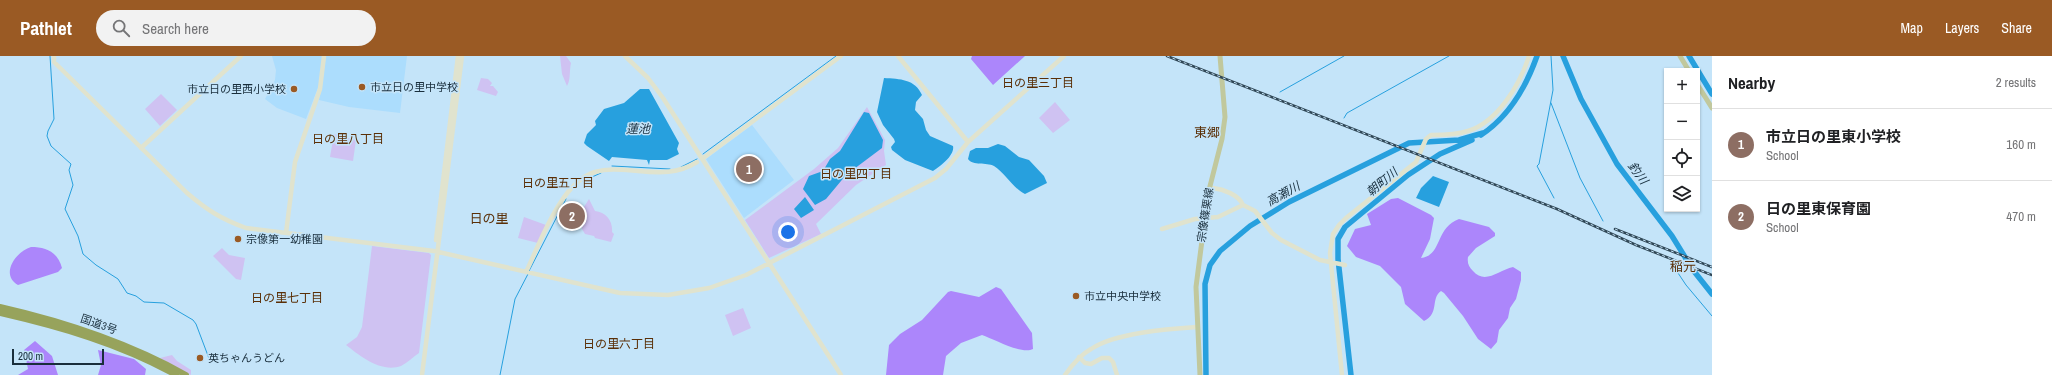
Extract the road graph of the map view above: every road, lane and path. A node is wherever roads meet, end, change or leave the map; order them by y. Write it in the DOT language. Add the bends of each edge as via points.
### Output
graph roads {
  1 [pos="54,56"];
  2 [pos="241,56"];
  3 [pos="324,56"];
  4 [pos="458,56"];
  5 [pos="462,56"];
  6 [pos="625,56"];
  7 [pos="841,56"];
  8 [pos="898,56"];
  9 [pos="1064,56"];
  10 [pos="1220,56"];
  11 [pos="1529,56"];
  12 [pos="1680,56"];
  13 [pos="1687,68"];
  14 [pos="1700,89"];
  15 [pos="1712,108"];
  16 [pos="968,142"];
  17 [pos="141,148"];
  18 [pos="702,159"];
  19 [pos="697,162"];
  20 [pos="1213,188"];
  21 [pos="1243,205"];
  22 [pos="1205,219"];
  23 [pos="1162,229"];
  24 [pos="286,233"];
  25 [pos="436,252"];
  26 [pos="1331,262"];
  27 [pos="768,264"];
  28 [pos="1345,265"];
  29 [pos="526,272"];
  30 [pos="0,307"];
  31 [pos="0,313"];
  32 [pos="1197,326"];
  33 [pos="1079,358"];
  34 [pos="176,375"];
  35 [pos="186,375"];
  36 [pos="421,375"];
  37 [pos="841,375"];
  38 [pos="1065,375"];
  39 [pos="1117,375"];
  40 [pos="1200,375"];
  41 [pos="1342,375"];
  1 -- 17 [label="street" via="54,62"];
  2 -- 17 [label="street"];
  3 -- 24 [label="street" via="320,89 295,162"];
  4 -- 25 [label="street"];
  5 -- 25 [label="street"];
  6 -- 18 [label="street" via="656,88"];
  7 -- 18 [label="street"];
  8 -- 16 [label="street"];
  9 -- 16 [label="street"];
  10 -- 22 [label="main road, 宗像篠栗線" via="1225,118"];
  11 -- 26 [label="street" via="1514,87 1498,109 1486,120 1467,131 1428,137 1416,162 1338,225 1333,234"];
  12 -- 13 [label="main road"];
  14 -- 15 [label="main road"];
  16 -- 27 [label="street" via="946,169 935,178"];
  17 -- 24 [label="street" via="209,212 246,228"];
  18 -- 27 [label="street"];
  19 -- 29 [label="street" via="677,171 664,173 603,170 581,178 566,193"];
  20 -- 21 [label="street" via="1225,190"];
  21 -- 22 [label="street" via="1227,214"];
  21 -- 26 [label="street" via="1257,214 1281,240 1313,258"];
  22 -- 23 [label="street" via="1195,219"];
  22 -- 32 [label="main road, 宗像篠栗線" via="1196,282"];
  24 -- 25 [label="street"];
  25 -- 29 [label="street"];
  25 -- 36 [label="street"];
  26 -- 28 [label="street"];
  26 -- 41 [label="street"];
  27 -- 29 [label="street" via="719,285 694,292 668,295 620,293"];
  27 -- 37 [label="street"];
  30 -- 35 [label="highway, 国道3号" via="91,331 145,353"];
  31 -- 34 [label="highway, 国道3号" via="89,336 137,355"];
  32 -- 33 [label="street" via="1151,331 1105,342"];
  32 -- 40 [label="main road, 宗像篠栗線"];
  33 -- 38 [label="street"];
  33 -- 39 [label="street" via="1091,364 1102,358 1109,358"];
}
